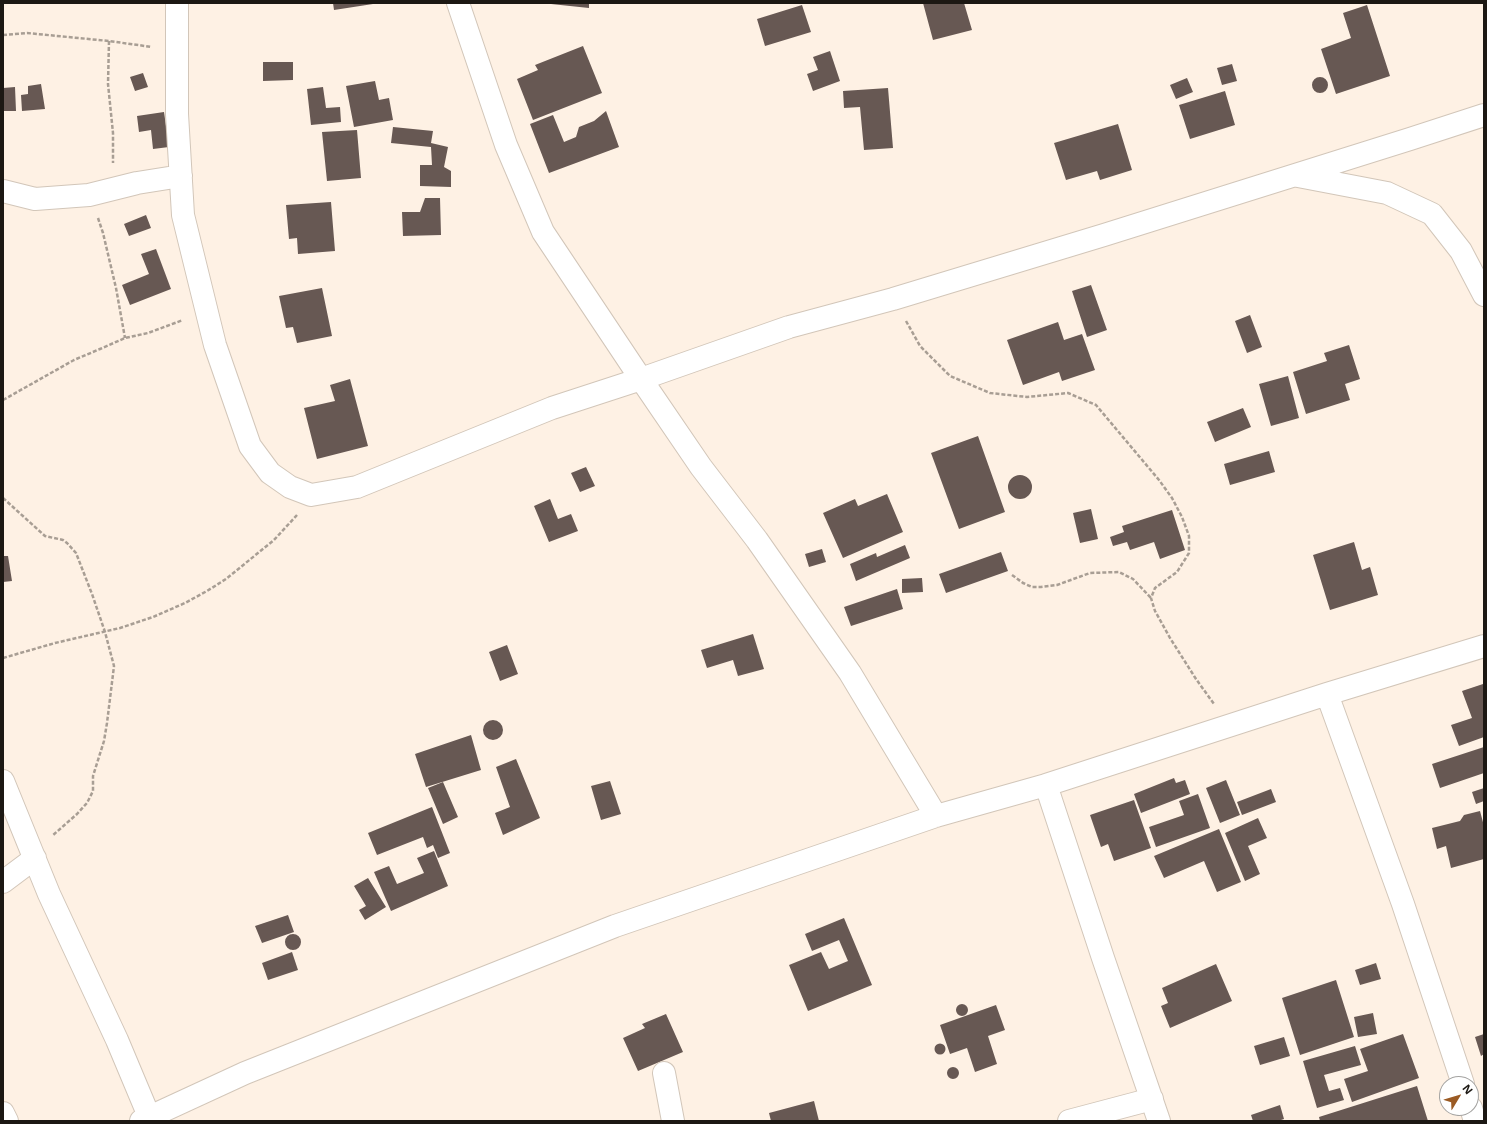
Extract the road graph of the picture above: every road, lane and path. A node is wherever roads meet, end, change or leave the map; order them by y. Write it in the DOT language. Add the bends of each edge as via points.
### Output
graph roads {
  1 [pos="177,3"];
  2 [pos="458,3"];
  3 [pos="3,35"];
  4 [pos="110,40"];
  5 [pos="176,51"];
  6 [pos="1484,115"];
  7 [pos="1295,175"];
  8 [pos="181,176"];
  9 [pos="112,189"];
  10 [pos="3,191"];
  11 [pos="89,195"];
  12 [pos="1484,295"];
  13 [pos="893,299"];
  14 [pos="207,310"];
  15 [pos="125,338"];
  16 [pos="641,379"];
  17 [pos="3,400"];
  18 [pos="311,495"];
  19 [pos="3,498"];
  20 [pos="1012,575"];
  21 [pos="1151,598"];
  22 [pos="105,632"];
  23 [pos="1484,646"];
  24 [pos="3,658"];
  25 [pos="1327,694"];
  26 [pos="1230,726"];
  27 [pos="3,782"];
  28 [pos="1046,785"];
  29 [pos="936,816"];
  30 [pos="35,858"];
  31 [pos="3,882"];
  32 [pos="664,1073"];
  33 [pos="1460,1076"];
  34 [pos="1152,1099"];
  35 [pos="3,1113"];
  36 [pos="148,1120"];
  37 [pos="7,1121"];
  38 [pos="673,1121"];
  39 [pos="1069,1121"];
  40 [pos="1159,1121"];
  1 -- 5 [label="street"];
  2 -- 16 [label="street" via="506,145 543,232"];
  3 -- 4 [label="path" via="27,33"];
  4 -- 5 [label="path"];
  4 -- 9 [label="path" via="108,84 113,132"];
  5 -- 8 [label="street"];
  6 -- 7 [label="street"];
  7 -- 12 [label="street" via="1387,193 1432,214 1462,251"];
  7 -- 13 [label="street"];
  8 -- 9 [label="street"];
  8 -- 14 [label="street" via="184,216"];
  9 -- 11 [label="street"];
  10 -- 11 [label="street" via="35,199"];
  11 -- 15 [label="path" via="103,233"];
  13 -- 16 [label="street" via="789,328"];
  13 -- 21 [label="path" via="920,346 950,376 990,393 1026,397 1068,393 1096,405 1164,486 1182,517 1189,536 1189,553 1177,572 1156,588"];
  14 -- 15 [label="path" via="163,328"];
  14 -- 18 [label="street" via="215,345 250,446 270,473 290,487"];
  15 -- 17 [label="path" via="74,360"];
  16 -- 18 [label="street" via="552,408 357,487"];
  16 -- 29 [label="street" via="701,467 757,540 850,673"];
  18 -- 22 [label="path" via="298,515 274,540 226,579 153,617"];
  19 -- 22 [label="path" via="45,536 63,540 76,553"];
  20 -- 21 [label="path" via="1023,583 1041,587 1057,585 1090,574 1119,572 1133,579"];
  21 -- 26 [label="path" via="1155,612 1170,638"];
  22 -- 24 [label="path"];
  22 -- 30 [label="path" via="114,666 104,742 93,776 93,791 87,803 51,837"];
  23 -- 25 [label="street"];
  25 -- 26 [label="street"];
  25 -- 33 [label="street" via="1403,904"];
  26 -- 28 [label="street"];
  27 -- 30 [label="street"];
  28 -- 29 [label="street"];
  28 -- 34 [label="street"];
  29 -- 36 [label="street" via="616,926 245,1073"];
  30 -- 31 [label="street"];
  30 -- 36 [label="street" via="49,894 117,1040"];
  32 -- 38 [label="street"];
  34 -- 39 [label="street"];
  34 -- 40 [label="street"];
  35 -- 37 [label="street"];
}
